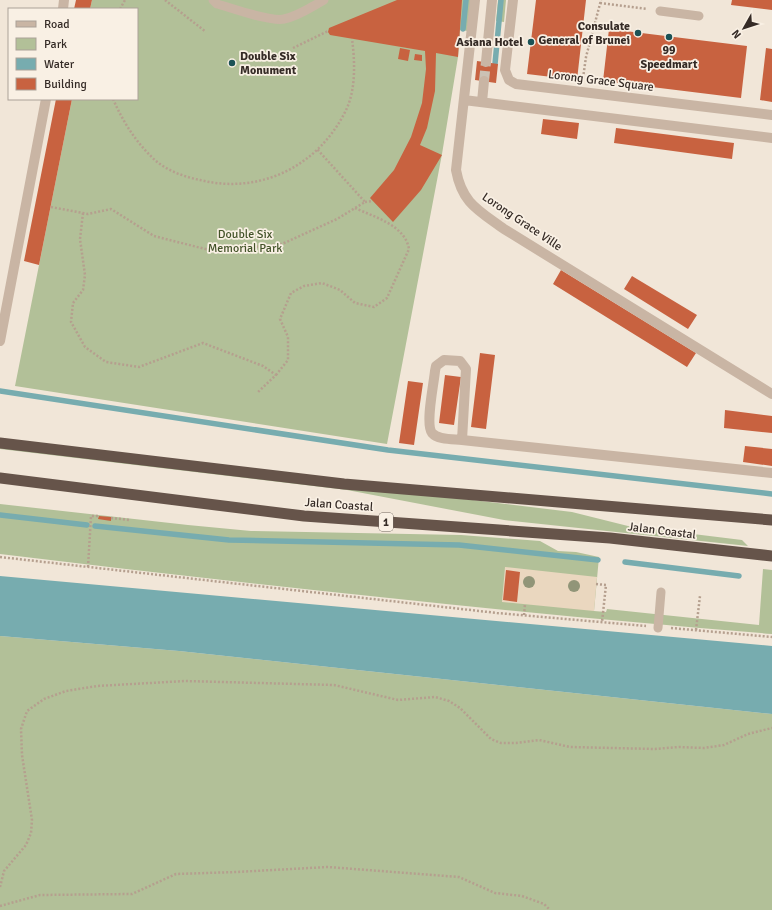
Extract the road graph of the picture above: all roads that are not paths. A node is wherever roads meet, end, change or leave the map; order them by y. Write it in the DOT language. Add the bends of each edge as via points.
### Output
graph roads {
  1 [pos="213,0"];
  2 [pos="324,0"];
  3 [pos="475,0"];
  4 [pos="492,0"];
  5 [pos="513,0"];
  6 [pos="660,11"];
  7 [pos="699,16"];
  8 [pos="471,35"];
  9 [pos="488,37"];
  10 [pos="486,62"];
  11 [pos="484,81"];
  12 [pos="46,100"];
  13 [pos="464,100"];
  14 [pos="482,102"];
  15 [pos="772,115"];
  16 [pos="772,138"];
  17 [pos="0,341"];
  18 [pos="772,394"];
  19 [pos="462,440"];
  20 [pos="0,443"];
  21 [pos="772,473"];
  22 [pos="0,478"];
  23 [pos="772,520"];
  24 [pos="772,556"];
  25 [pos="661,592"];
  26 [pos="658,628"];
  1 -- 2 [label="lane" via="217,4 252,14 283,20 301,14"];
  3 -- 8 [label="street, Lorong Grace Ville"];
  4 -- 9 [label="street"];
  5 -- 15 [label="street, Lorong Grace Square" via="505,70 509,80 516,84"];
  6 -- 7 [label="lane"];
  8 -- 9 [label="street"];
  8 -- 13 [label="street, Lorong Grace Ville"];
  9 -- 10 [label="street"];
  11 -- 14 [label="street"];
  12 -- 17 [label="street"];
  13 -- 14 [label="street"];
  13 -- 18 [label="street, Lorong Grace Ville" via="456,170 459,186 474,207 511,233"];
  14 -- 16 [label="street"];
  19 -- 19 [label="street" via="436,436 430,428 436,366 444,360 460,361 466,369"];
  19 -- 21 [label="street"];
  20 -- 23 [label="highway, Jalan Coastal" via="344,484"];
  22 -- 24 [label="highway, Jalan Coastal / 1" via="304,516 610,538"];
  25 -- 26 [label="lane"];
}
